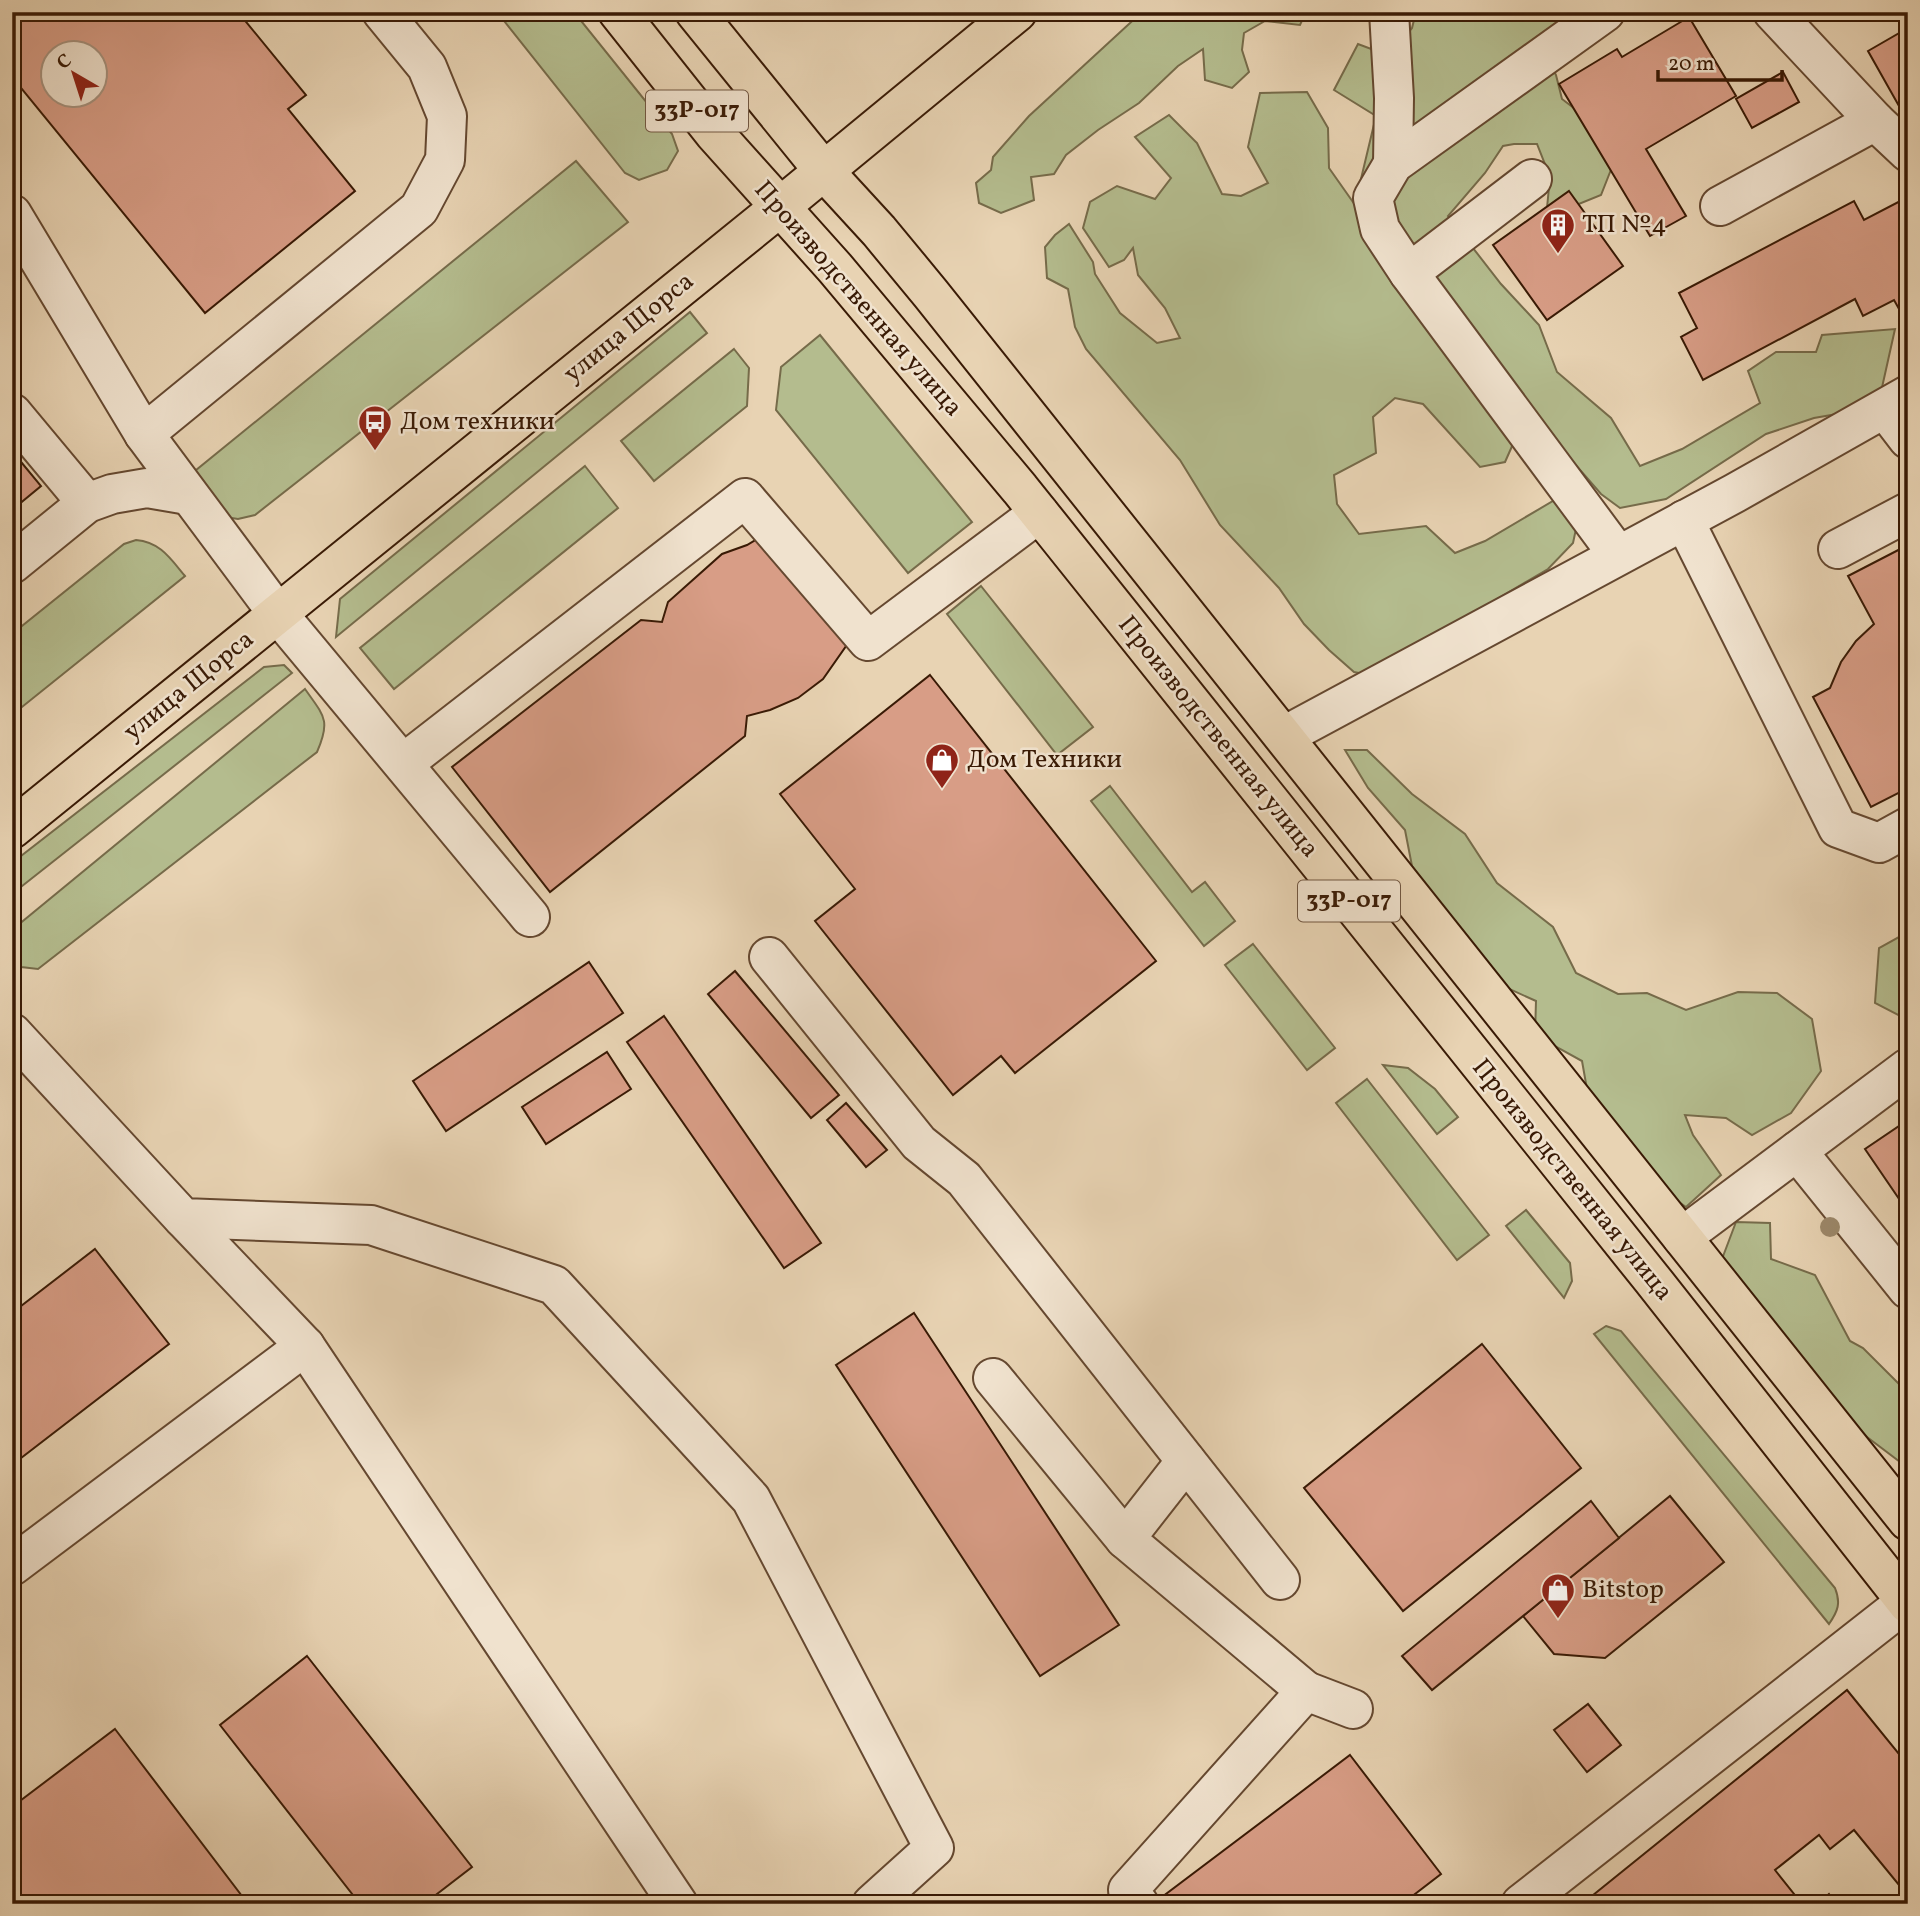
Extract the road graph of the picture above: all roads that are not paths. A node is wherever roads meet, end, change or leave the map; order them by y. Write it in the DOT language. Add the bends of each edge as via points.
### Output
graph roads {
  1 [pos="382,12"];
  2 [pos="618,12"];
  3 [pos="695,12"];
  4 [pos="1017,12"];
  5 [pos="1389,12"];
  6 [pos="1605,12"];
  7 [pos="1783,15"];
  8 [pos="1875,121"];
  9 [pos="1908,152"];
  10 [pos="1393,164"];
  11 [pos="823,170"];
  12 [pos="1532,179"];
  13 [pos="1720,206"];
  14 [pos="780,207"];
  15 [pos="12,214"];
  16 [pos="1409,273"];
  17 [pos="1896,402"];
  18 [pos="12,413"];
  19 [pos="144,434"];
  20 [pos="1908,439"];
  21 [pos="188,495"];
  22 [pos="87,503"];
  23 [pos="1908,512"];
  24 [pos="1039,513"];
  25 [pos="1684,520"];
  26 [pos="1838,549"];
  27 [pos="1618,555"];
  28 [pos="12,565"];
  29 [pos="278,614"];
  30 [pos="1284,736"];
  31 [pos="404,763"];
  32 [pos="1908,827"];
  33 [pos="12,829"];
  34 [pos="530,917"];
  35 [pos="769,957"];
  36 [pos="12,1033"];
  37 [pos="1908,1068"];
  38 [pos="1797,1151"];
  39 [pos="183,1217"];
  40 [pos="1682,1237"];
  41 [pos="1908,1289"];
  42 [pos="304,1346"];
  43 [pos="993,1378"];
  44 [pos="1186,1461"];
  45 [pos="1908,1521"];
  46 [pos="1125,1539"];
  47 [pos="12,1566"];
  48 [pos="1280,1580"];
  49 [pos="1907,1603"];
  50 [pos="1306,1691"];
  51 [pos="1353,1709"];
  52 [pos="678,1904"];
  53 [pos="872,1904"];
  54 [pos="1139,1904"];
  55 [pos="1521,1904"];
  1 -- 19 [label="street" via="427,67 447,116 445,160 419,209"];
  2 -- 14 [label="main road, Производственная улица / 33Р-017"];
  3 -- 11 [label="main road, Производственная улица / 33Р-017"];
  4 -- 11 [label="main road, улица Щорса"];
  5 -- 10 [label="street"];
  6 -- 10 [label="street"];
  7 -- 8 [label="street"];
  8 -- 9 [label="street"];
  8 -- 13 [label="street"];
  10 -- 16 [label="street" via="1373,198 1380,229"];
  11 -- 14 [label="main road, улица Щорса"];
  11 -- 30 [label="main road, Производственная улица / 33Р-017" via="932,294"];
  12 -- 16 [label="street"];
  14 -- 24 [label="main road, Производственная улица / 33Р-017"];
  14 -- 29 [label="main road, улица Щорса"];
  15 -- 19 [label="street"];
  16 -- 27 [label="street"];
  17 -- 20 [label="street"];
  17 -- 25 [label="street"];
  18 -- 22 [label="street"];
  19 -- 21 [label="street"];
  21 -- 22 [label="street" via="147,488"];
  21 -- 29 [label="street"];
  22 -- 28 [label="street"];
  23 -- 26 [label="street"];
  24 -- 31 [label="street" via="869,641 745,498"];
  24 -- 49 [label="main road, Производственная улица / 33Р-017"];
  25 -- 27 [label="street"];
  25 -- 32 [label="street" via="1838,828 1879,843"];
  27 -- 30 [label="street"];
  29 -- 31 [label="street"];
  29 -- 33 [label="main road, улица Щорса"];
  30 -- 40 [label="main road, Производственная улица / 33Р-017"];
  31 -- 34 [label="street"];
  35 -- 44 [label="street" via="919,1143 964,1179"];
  36 -- 39 [label="street"];
  37 -- 38 [label="street"];
  38 -- 40 [label="street"];
  38 -- 41 [label="street"];
  39 -- 42 [label="street"];
  39 -- 53 [label="street" via="371,1225 554,1285 751,1499 934,1848"];
  40 -- 45 [label="main road, Производственная улица / 33Р-017"];
  42 -- 47 [label="street"];
  42 -- 52 [label="street"];
  43 -- 46 [label="street"];
  44 -- 46 [label="street"];
  44 -- 48 [label="street"];
  46 -- 50 [label="street"];
  49 -- 55 [label="street"];
  50 -- 51 [label="street"];
  50 -- 54 [label="street" via="1128,1890"];
}
